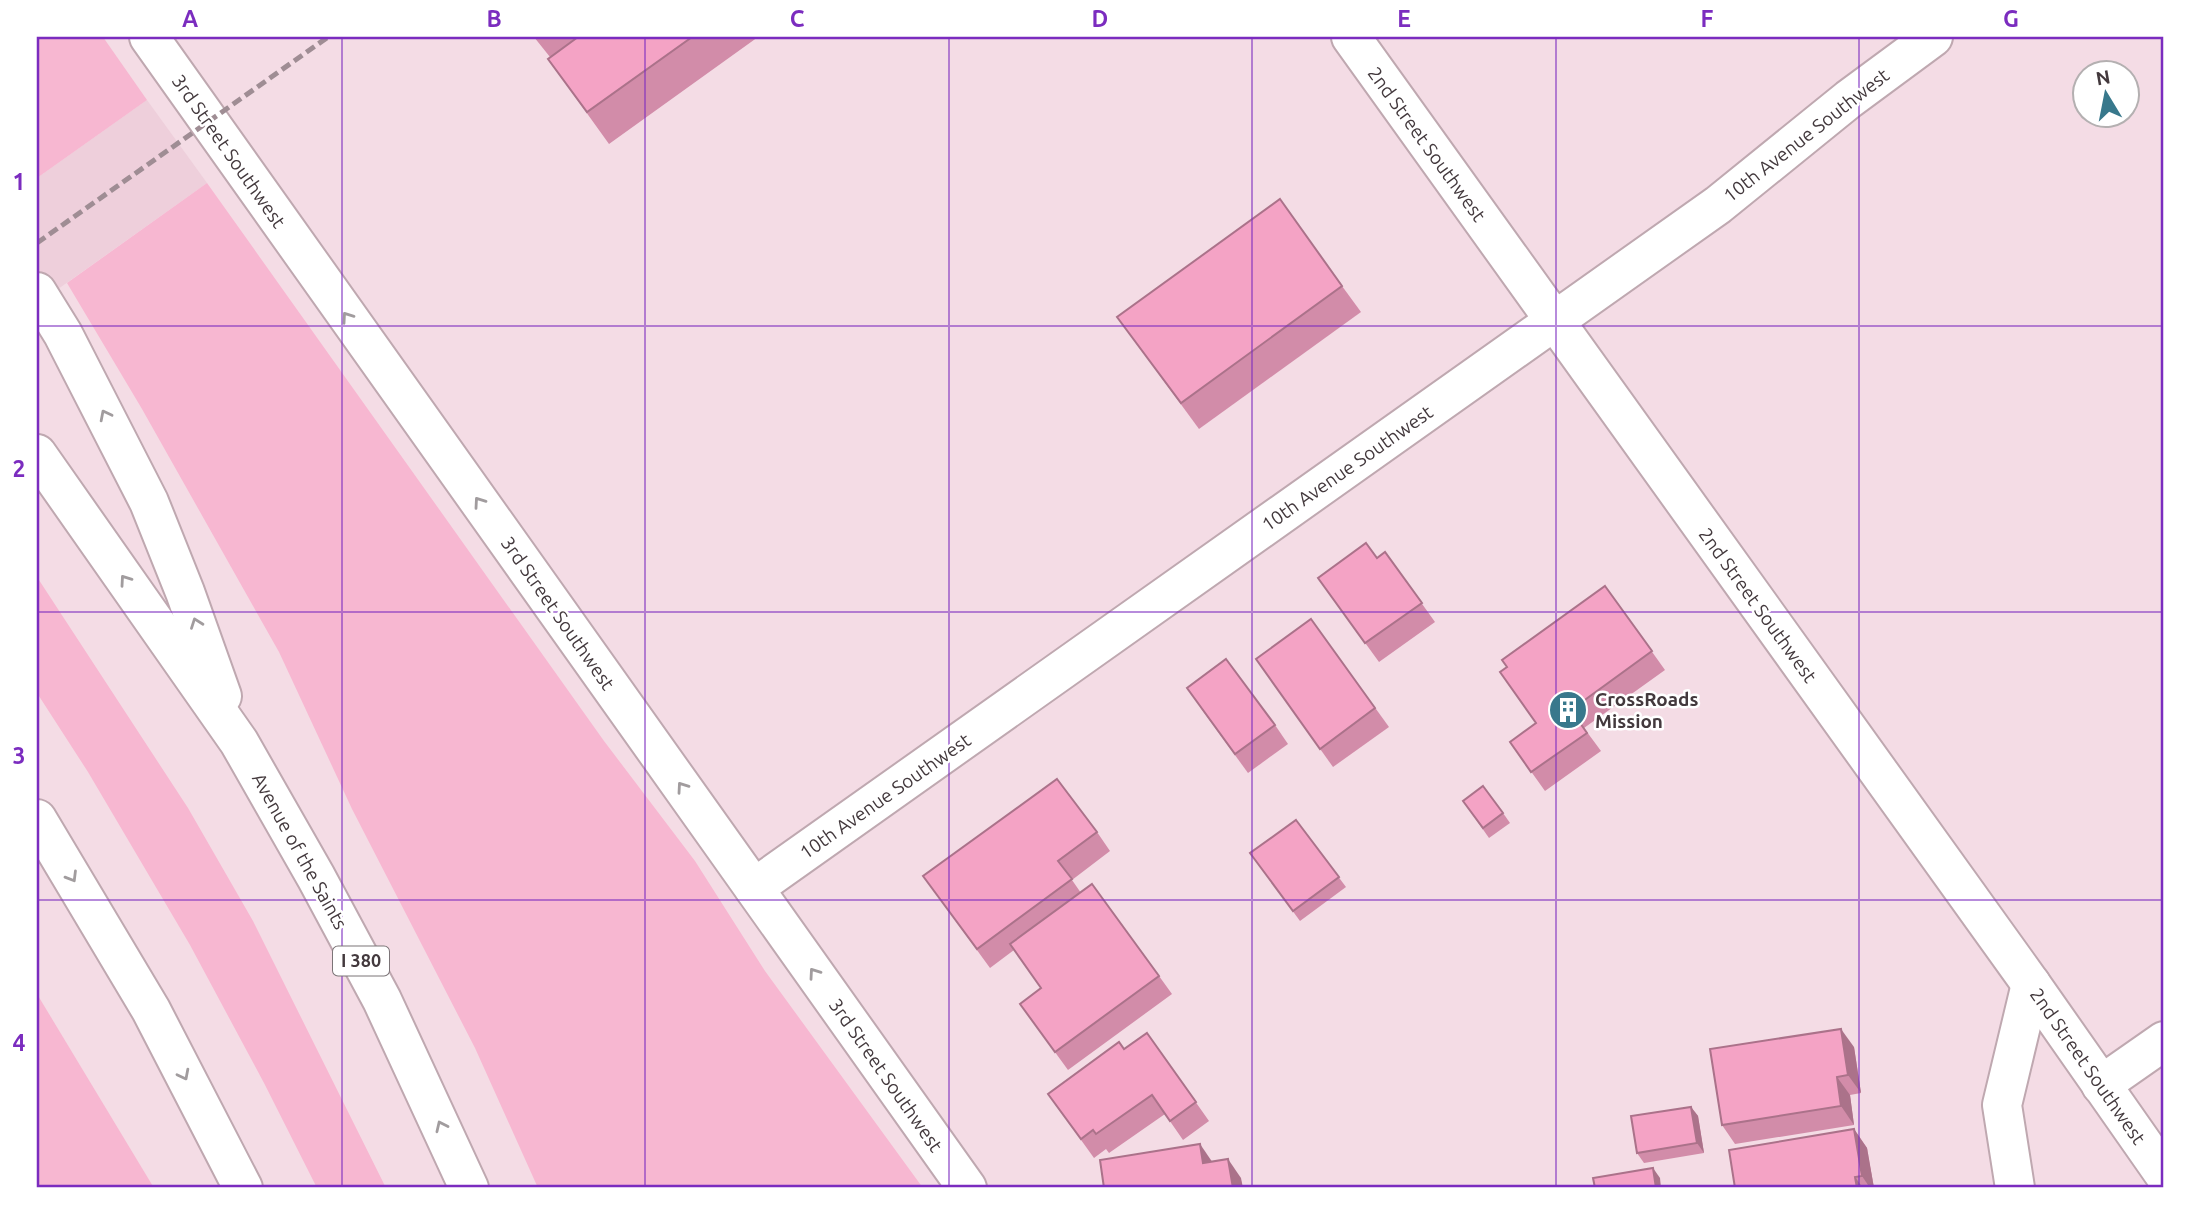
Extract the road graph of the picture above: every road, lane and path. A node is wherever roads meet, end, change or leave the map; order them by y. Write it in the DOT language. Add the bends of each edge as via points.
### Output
graph roads {
  1 [pos="149,37"];
  2 [pos="1350,37"];
  3 [pos="1933,37"];
  4 [pos="37,292"];
  5 [pos="1554,321"];
  6 [pos="37,454"];
  7 [pos="213,692"];
  8 [pos="37,819"];
  9 [pos="754,888"];
  10 [pos="2031,984"];
  11 [pos="2164,1041"];
  12 [pos="2101,1085"];
  13 [pos="2164,1174"];
  14 [pos="243,1188"];
  15 [pos="469,1188"];
  16 [pos="967,1188"];
  17 [pos="2015,1188"];
  9 -- 1 [label="main road, 3rd Street Southwest, one-way"];
  2 -- 5 [label="main road, 2nd Street Southwest"];
  3 -- 5 [label="main road, 10th Avenue Southwest" via="1718,205"];
  7 -- 4 [label="main road, one-way" via="185,592 149,502"];
  5 -- 9 [label="main road, 10th Avenue Southwest"];
  5 -- 10 [label="main road, 2nd Street Southwest"];
  7 -- 6 [label="main road, I 380, one-way"];
  15 -- 7 [label="main road, Avenue of the Saints / I 380, one-way" via="382,1000"];
  8 -- 14 [label="main road, one-way" via="151,1010"];
  16 -- 9 [label="main road, 3rd Street Southwest, one-way"];
  10 -- 12 [label="main road, 2nd Street Southwest"];
  10 -- 17 [label="main road" via="2002,1105"];
  11 -- 12 [label="main road"];
  12 -- 13 [label="main road, 2nd Street Southwest"];
}
